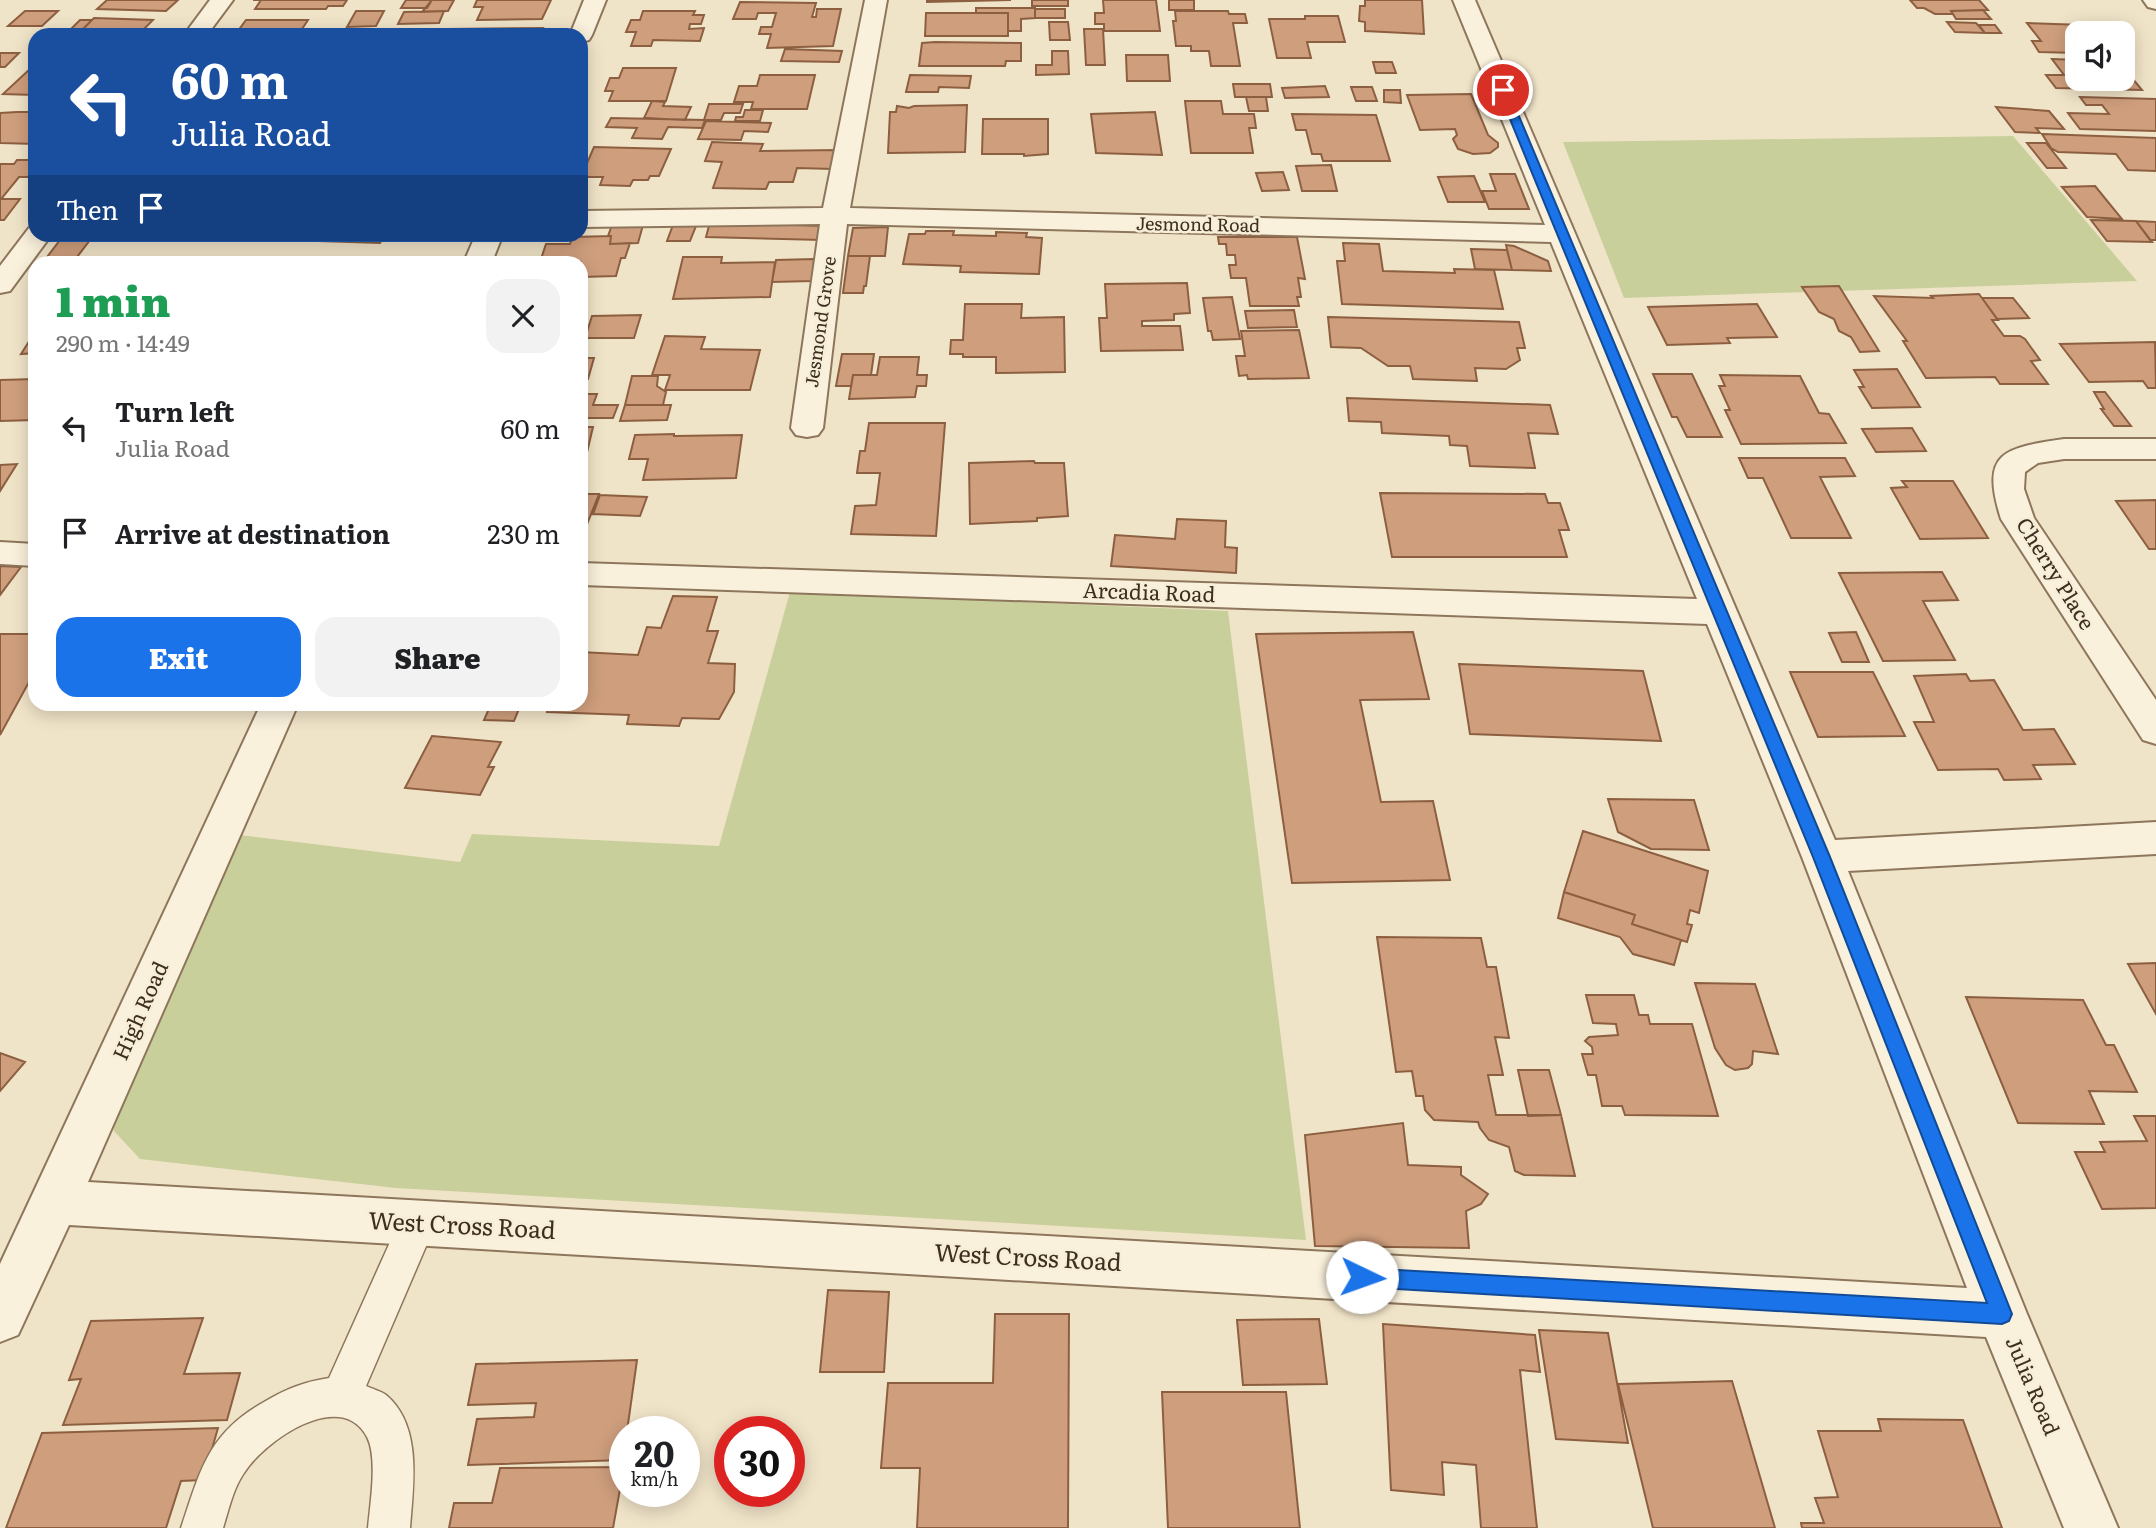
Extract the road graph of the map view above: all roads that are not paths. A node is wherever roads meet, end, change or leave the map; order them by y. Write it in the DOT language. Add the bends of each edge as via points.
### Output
graph roads {
  1 [pos="222,0"];
  2 [pos="595,0"];
  3 [pos="876,0"];
  4 [pos="1464,0"];
  5 [pos="200,28"];
  6 [pos="584,28"];
  7 [pos="835,216"];
  8 [pos="588,219"];
  9 [pos="1560,234"];
  10 [pos="33,242"];
  11 [pos="1,284"];
  12 [pos="28,284"];
  13 [pos="807,428"];
  14 [pos="2156,449"];
  15 [pos="0,553"];
  16 [pos="28,555"];
  17 [pos="588,574"];
  18 [pos="1718,611"];
  19 [pos="276,711"];
  20 [pos="2156,730"];
  21 [pos="2156,838"];
  22 [pos="1822,857"];
  23 [pos="55,1202"];
  24 [pos="417,1223"];
  25 [pos="2002,1314"];
  26 [pos="0,1318"];
  27 [pos="341,1396"];
  28 [pos="202,1528"];
  29 [pos="388,1528"];
  30 [pos="2091,1528"];
  1 -- 5 [label="street"];
  2 -- 6 [label="street"];
  3 -- 7 [label="street"];
  4 -- 9 [label="street, Julia Road"];
  7 -- 8 [label="street, Jesmond Road"];
  7 -- 9 [label="street, Jesmond Road"];
  7 -- 13 [label="street, Jesmond Grove"];
  9 -- 18 [label="street, Julia Road"];
  10 -- 11 [label="street"];
  11 -- 12 [label="street"];
  14 -- 20 [label="street, Cherry Place" via="2064,449 2029,454 2009,468 2008,489 2018,519"];
  15 -- 16 [label="street"];
  17 -- 18 [label="street, Arcadia Road"];
  18 -- 22 [label="street, Julia Road"];
  19 -- 23 [label="street, High Road"];
  21 -- 22 [label="street"];
  22 -- 25 [label="street, Julia Road"];
  23 -- 24 [label="street, West Cross Road"];
  23 -- 26 [label="street, High Road"];
  24 -- 25 [label="street, West Cross Road"];
  24 -- 27 [label="lane"];
  25 -- 30 [label="street, Julia Road"];
  27 -- 28 [label="lane" via="302,1402 252,1431 230,1457 216,1484"];
  27 -- 29 [label="lane" via="371,1409 388,1430 393,1472"];
}
